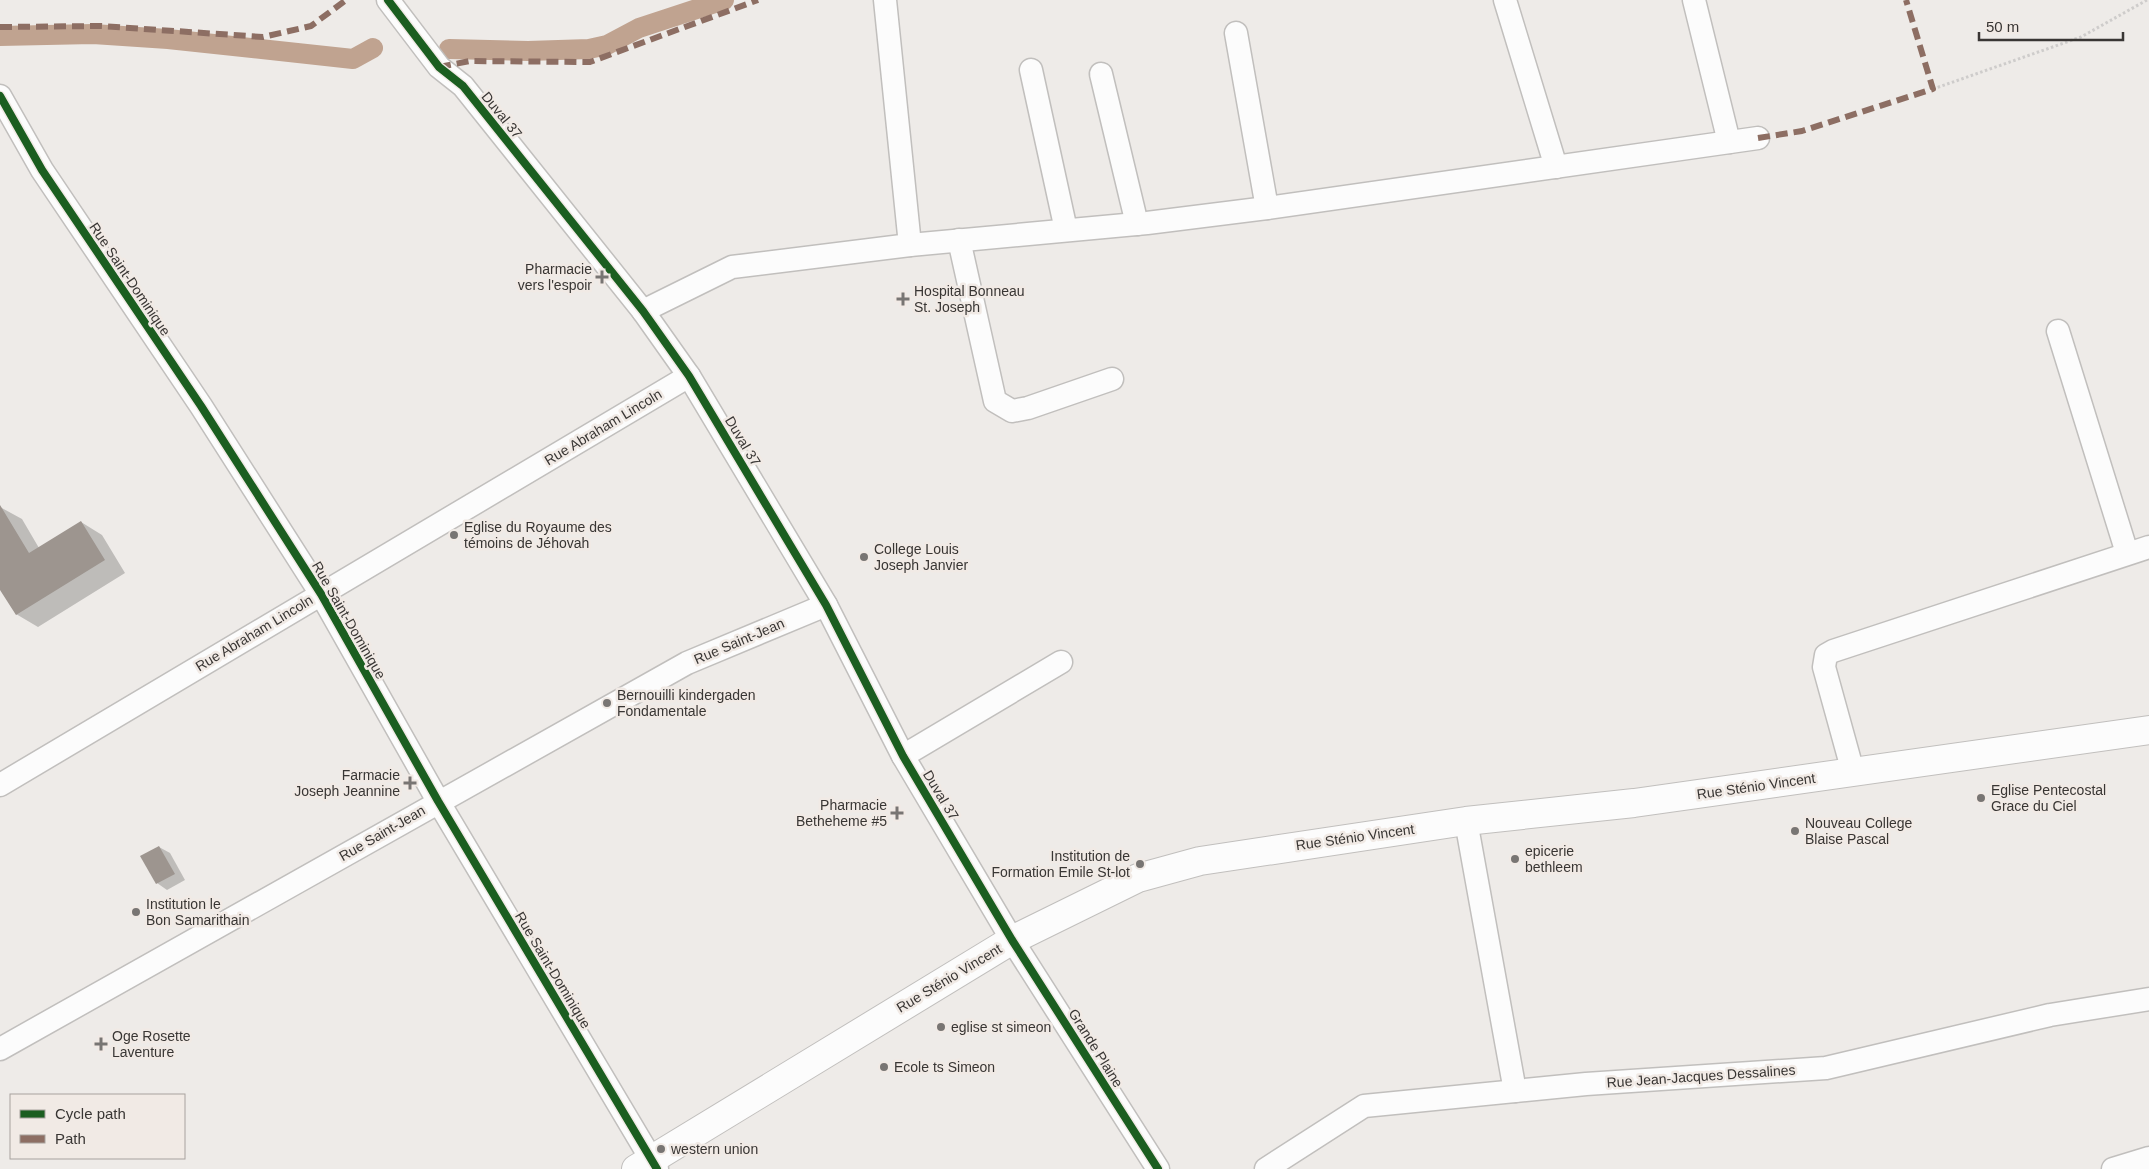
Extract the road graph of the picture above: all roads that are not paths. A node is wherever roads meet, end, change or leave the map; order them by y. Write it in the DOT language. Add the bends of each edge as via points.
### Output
graph roads {
  1 [pos="388,0"];
  2 [pos="885,0"];
  3 [pos="1505,0"];
  4 [pos="1694,0"];
  5 [pos="1236,33"];
  6 [pos="1031,70"];
  7 [pos="1101,74"];
  8 [pos="0,96"];
  9 [pos="1758,138"];
  10 [pos="1729,142"];
  11 [pos="1556,167"];
  12 [pos="1267,208"];
  13 [pos="1137,224"];
  14 [pos="1066,230"];
  15 [pos="959,240"];
  16 [pos="910,245"];
  17 [pos="643,311"];
  18 [pos="2058,331"];
  19 [pos="689,376"];
  20 [pos="1112,379"];
  21 [pos="2149,547"];
  22 [pos="2126,553"];
  23 [pos="321,594"];
  24 [pos="826,605"];
  25 [pos="1061,662"];
  26 [pos="2149,730"];
  27 [pos="903,756"];
  28 [pos="1853,772"];
  29 [pos="0,785"];
  30 [pos="438,801"];
  31 [pos="1466,821"];
  32 [pos="1012,940"];
  33 [pos="2149,999"];
  34 [pos="0,1049"];
  35 [pos="1515,1091"];
  36 [pos="2149,1158"];
  37 [pos="648,1166"];
  38 [pos="1158,1169"];
  39 [pos="1266,1169"];
  40 [pos="2114,1169"];
  1 -- 17 [label="street, Duval 37" via="439,67 463,86"];
  2 -- 16 [label="street"];
  3 -- 11 [label="street"];
  4 -- 10 [label="street"];
  5 -- 12 [label="street"];
  6 -- 14 [label="street"];
  7 -- 13 [label="street"];
  8 -- 23 [label="street, Rue Saint-Dominique" via="42,170 201,406"];
  9 -- 10 [label="street"];
  10 -- 11 [label="street"];
  11 -- 12 [label="street"];
  12 -- 13 [label="street"];
  13 -- 14 [label="street"];
  14 -- 15 [label="street"];
  15 -- 16 [label="street"];
  15 -- 20 [label="street" via="995,401 1012,411 1028,408"];
  16 -- 17 [label="street" via="732,267"];
  17 -- 19 [label="street, Duval 37"];
  18 -- 22 [label="street"];
  19 -- 23 [label="street, Rue Abraham Lincoln"];
  19 -- 24 [label="street, Duval 37"];
  21 -- 22 [label="street"];
  22 -- 28 [label="street" via="1826,655 1824,667"];
  23 -- 29 [label="street, Rue Abraham Lincoln"];
  23 -- 30 [label="street, Rue Saint-Dominique"];
  24 -- 27 [label="street, Duval 37"];
  24 -- 30 [label="street, Rue Saint-Jean" via="687,663"];
  25 -- 27 [label="street"];
  26 -- 28 [label="main road, Rue Sténio Vincent"];
  27 -- 32 [label="street, Duval 37"];
  28 -- 31 [label="main road, Rue Sténio Vincent" via="1634,803"];
  30 -- 34 [label="street, Rue Saint-Jean"];
  30 -- 37 [label="street, Rue Saint-Dominique"];
  31 -- 32 [label="main road, Rue Sténio Vincent" via="1200,861 1138,878"];
  31 -- 35 [label="street"];
  32 -- 37 [label="main road, Rue Sténio Vincent"];
  32 -- 38 [label="street, Grande Plaine"];
  33 -- 35 [label="street, Rue Jean-Jacques Dessalines" via="2050,1015 1826,1068"];
  35 -- 39 [label="street, Rue Jean-Jacques Dessalines" via="1364,1106"];
  36 -- 40 [label="street"];
}
